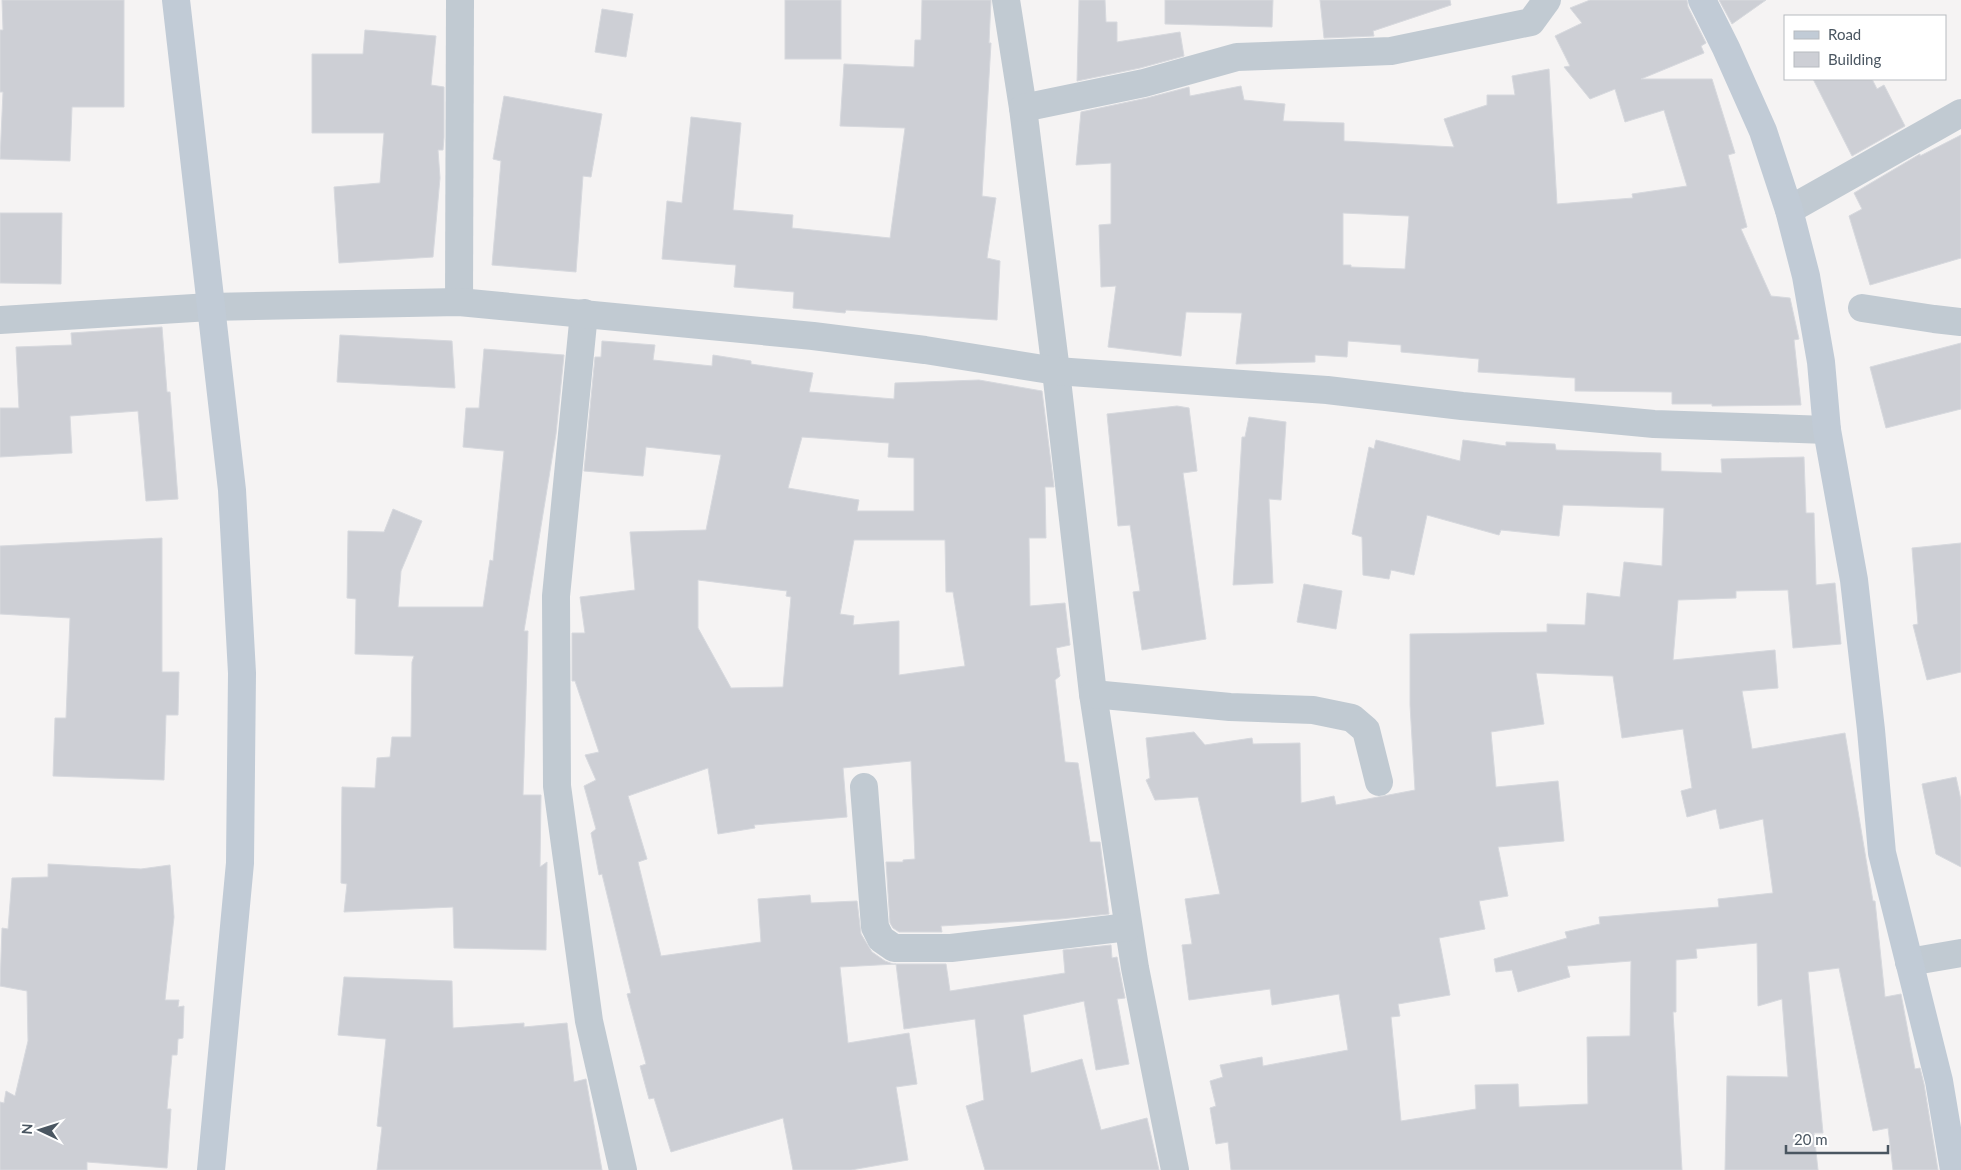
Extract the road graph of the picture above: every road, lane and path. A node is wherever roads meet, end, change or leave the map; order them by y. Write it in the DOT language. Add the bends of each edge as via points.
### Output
graph roads {
  1 [pos="176,0"];
  2 [pos="460,0"];
  3 [pos="1006,0"];
  4 [pos="1546,0"];
  5 [pos="1702,0"];
  6 [pos="1023,108"];
  7 [pos="1961,113"];
  8 [pos="1789,210"];
  9 [pos="459,302"];
  10 [pos="210,308"];
  11 [pos="1862,308"];
  12 [pos="584,313"];
  13 [pos="0,320"];
  14 [pos="1961,322"];
  15 [pos="1056,371"];
  16 [pos="1827,430"];
  17 [pos="1093,694"];
  18 [pos="1379,782"];
  19 [pos="864,787"];
  20 [pos="1128,927"];
  21 [pos="1961,953"];
  22 [pos="1909,962"];
  23 [pos="211,1170"];
  24 [pos="624,1170"];
  25 [pos="1174,1170"];
  26 [pos="1954,1170"];
  1 -- 10 [label="street"];
  2 -- 9 [label="street"];
  3 -- 6 [label="street"];
  4 -- 6 [label="street" via="1530,22 1391,51 1237,57 1144,83"];
  5 -- 8 [label="street" via="1763,131"];
  6 -- 15 [label="street"];
  7 -- 8 [label="street"];
  8 -- 16 [label="street" via="1806,276 1821,362"];
  9 -- 10 [label="street"];
  9 -- 12 [label="street"];
  10 -- 13 [label="street"];
  10 -- 23 [label="street" via="232,490 242,673 240,864"];
  11 -- 14 [label="street"];
  12 -- 15 [label="street" via="813,336"];
  12 -- 24 [label="street" via="556,596 557,786 589,1021"];
  15 -- 16 [label="street" via="1328,390 1654,424"];
  15 -- 17 [label="street"];
  16 -- 22 [label="street" via="1854,580 1882,853"];
  17 -- 18 [label="street" via="1230,707 1313,710 1352,718 1366,730"];
  17 -- 20 [label="street"];
  19 -- 20 [label="street" via="875,926 881,939 894,948 951,948"];
  20 -- 25 [label="street"];
  21 -- 22 [label="street"];
  22 -- 26 [label="street" via="1939,1082"];
}
